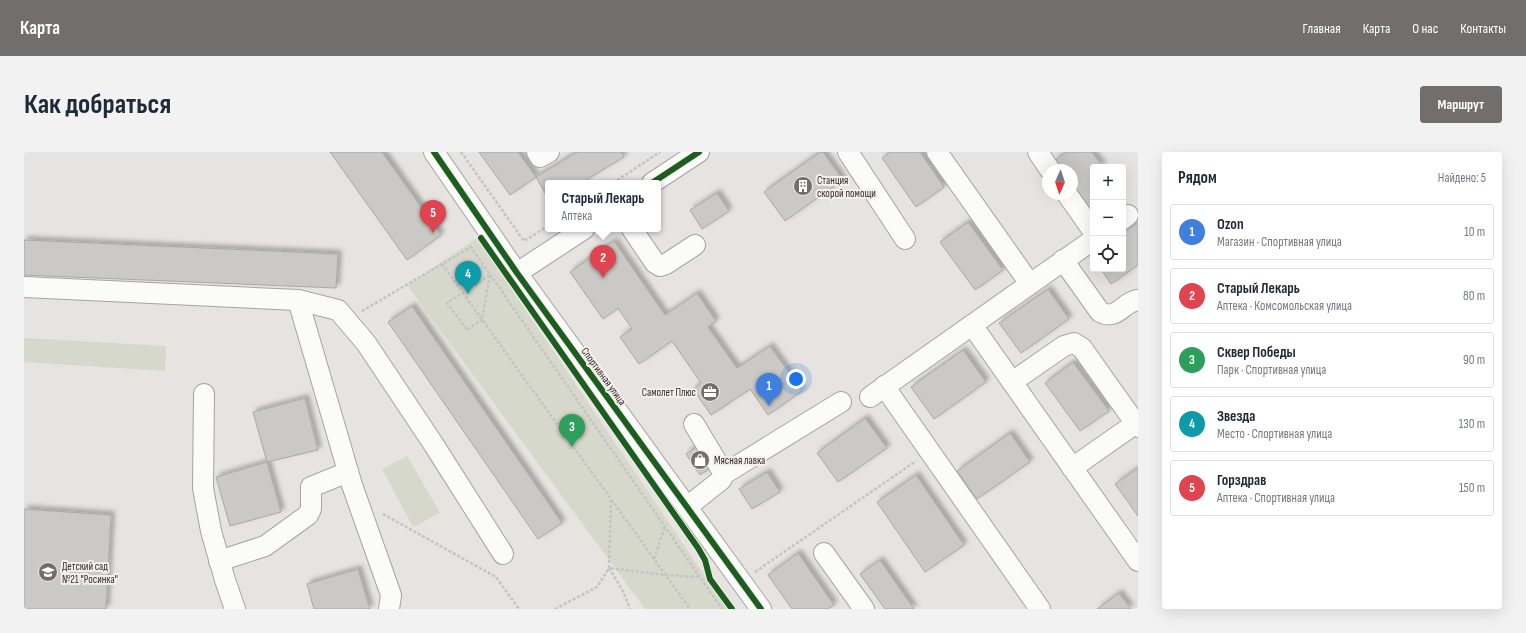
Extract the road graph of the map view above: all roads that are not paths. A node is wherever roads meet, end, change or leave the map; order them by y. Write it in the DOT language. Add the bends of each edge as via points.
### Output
graph roads {
  1 [pos="434,152"];
  2 [pos="537,152"];
  3 [pos="549,152"];
  4 [pos="698,152"];
  5 [pos="848,152"];
  6 [pos="938,152"];
  7 [pos="1038,152"];
  8 [pos="1046,164"];
  9 [pos="656,180"];
  10 [pos="1071,200"];
  11 [pos="1090,227"];
  12 [pos="579,232"];
  13 [pos="634,232"];
  14 [pos="904,240"];
  15 [pos="1090,242"];
  16 [pos="695,245"];
  17 [pos="1063,260"];
  18 [pos="517,273"];
  19 [pos="1030,284"];
  20 [pos="24,287"];
  21 [pos="298,300"];
  22 [pos="1138,300"];
  23 [pos="972,325"];
  24 [pos="1012,382"];
  25 [pos="204,394"];
  26 [pos="841,402"];
  27 [pos="694,424"];
  28 [pos="1137,426"];
  29 [pos="1072,468"];
  30 [pos="348,472"];
  31 [pos="724,474"];
  32 [pos="687,507"];
  33 [pos="824,553"];
  34 [pos="503,554"];
  35 [pos="1137,559"];
  36 [pos="219,561"];
  37 [pos="234,609"];
  38 [pos="389,609"];
  39 [pos="761,609"];
  40 [pos="864,609"];
  41 [pos="1040,609"];
  1 -- 18 [label="street, Спортивная улица"];
  2 -- 3 [label="street" via="540,157"];
  4 -- 9 [label="street"];
  5 -- 14 [label="street"];
  6 -- 19 [label="street"];
  7 -- 8 [label="street"];
  10 -- 11 [label="street"];
  12 -- 18 [label="street"];
  13 -- 16 [label="street" via="655,263 660,266"];
  15 -- 17 [label="street"];
  17 -- 19 [label="street"];
  17 -- 22 [label="street" via="1100,312 1114,314 1132,301"];
  18 -- 32 [label="street, Спортивная улица"];
  19 -- 23 [label="street"];
  20 -- 21 [label="street"];
  21 -- 30 [label="street"];
  21 -- 34 [label="street" via="338,310 366,343"];
  23 -- 24 [label="street"];
  23 -- 41 [label="street" via="877,391 930,452"];
  24 -- 28 [label="street" via="1064,346 1074,343 1082,348"];
  24 -- 29 [label="street"];
  25 -- 36 [label="street" via="203,488"];
  26 -- 31 [label="street"];
  27 -- 31 [label="street"];
  28 -- 29 [label="street"];
  29 -- 35 [label="street"];
  30 -- 36 [label="street" via="311,487 311,509 308,515 265,546"];
  30 -- 38 [label="street" via="391,595"];
  31 -- 32 [label="street" via="721,480"];
  32 -- 39 [label="street, Спортивная улица"];
  33 -- 40 [label="street"];
  36 -- 37 [label="street"];
}
